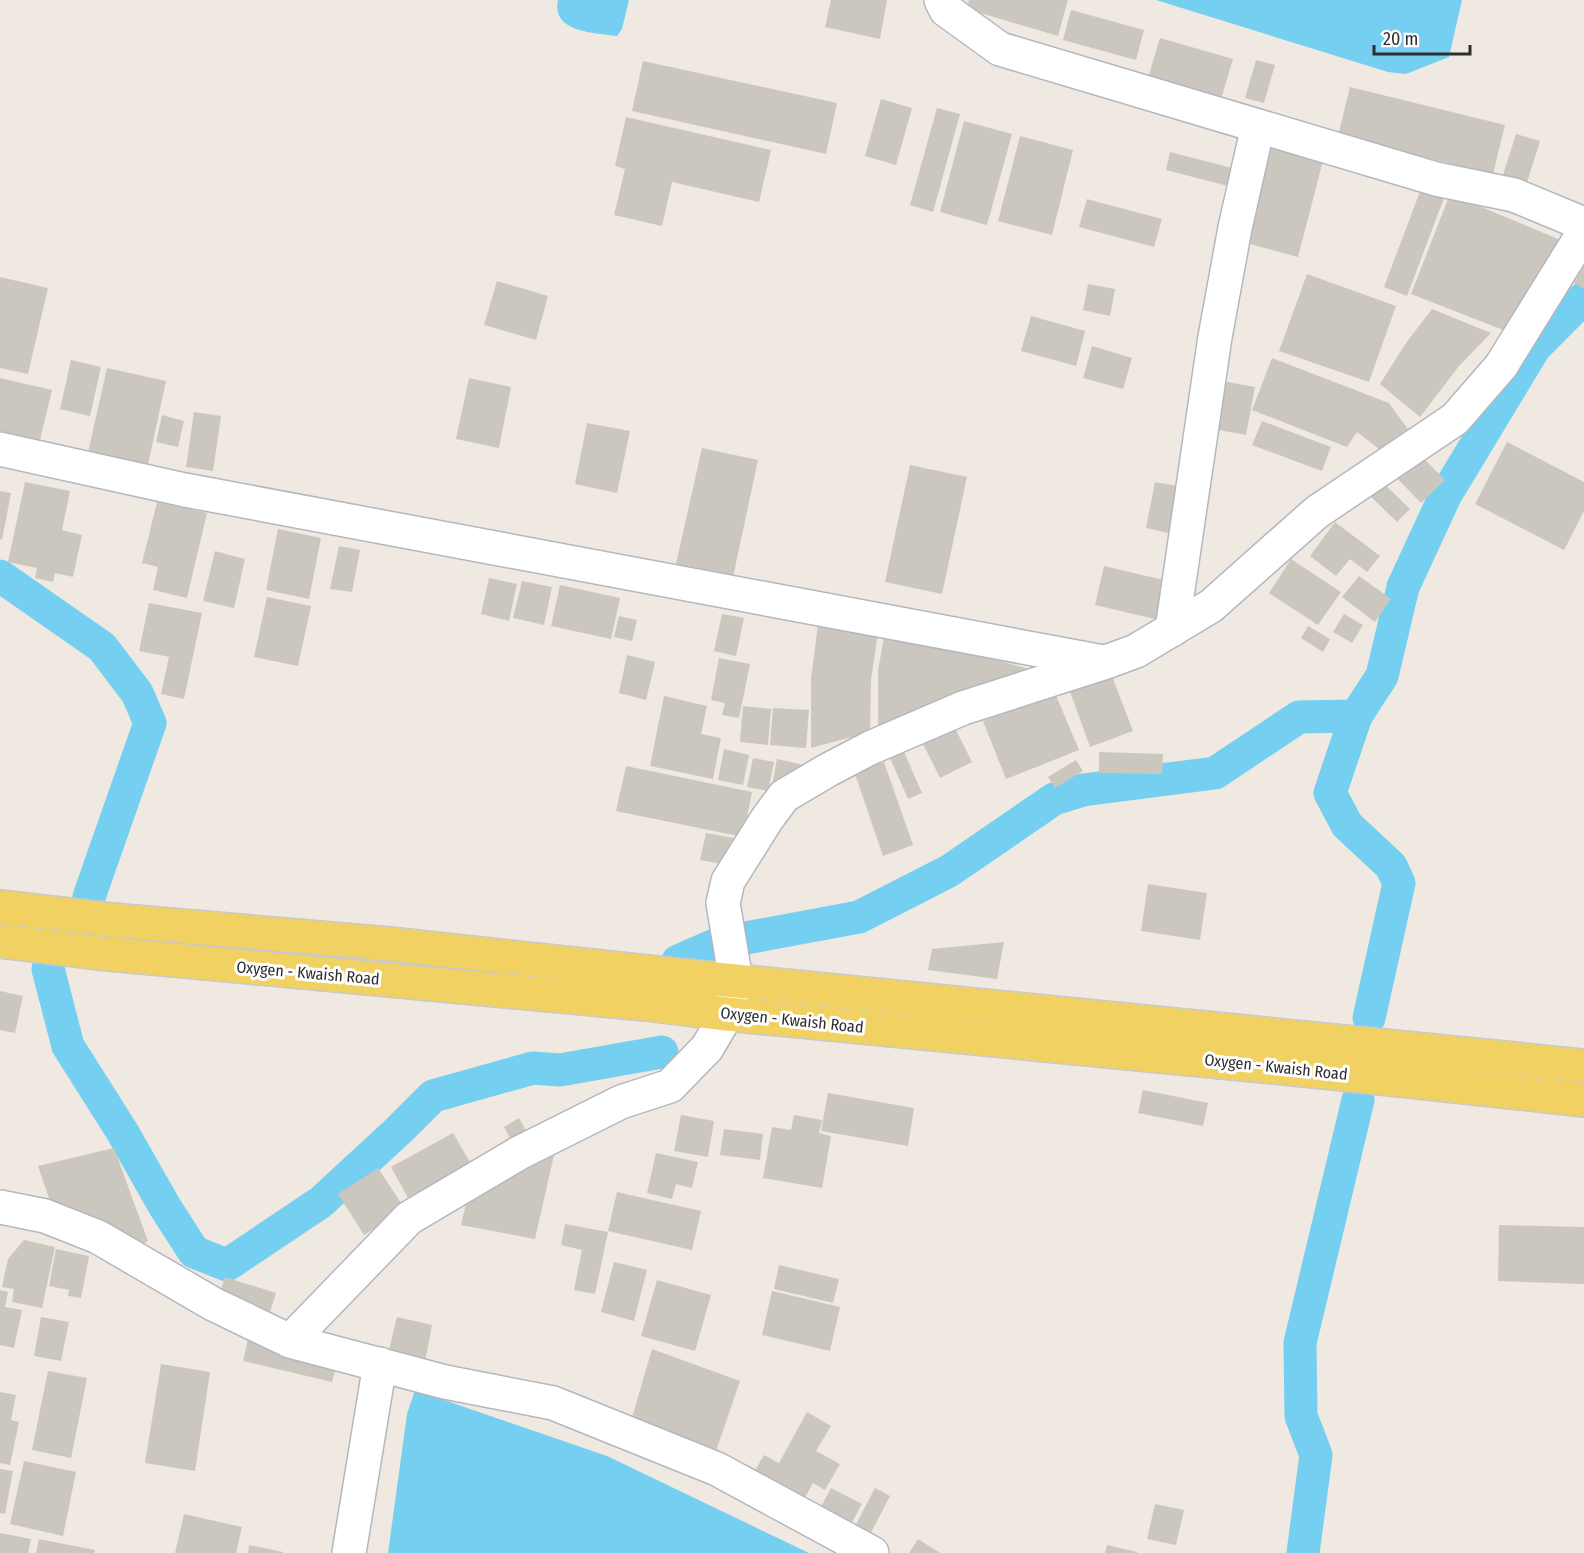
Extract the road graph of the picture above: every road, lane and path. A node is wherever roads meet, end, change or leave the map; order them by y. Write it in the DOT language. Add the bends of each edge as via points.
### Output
graph roads {
  1 [pos="945,3"];
  2 [pos="1258,126"];
  3 [pos="1584,224"];
  4 [pos="1584,232"];
  5 [pos="0,449"];
  6 [pos="1172,630"];
  7 [pos="1106,662"];
  8 [pos="0,907"];
  9 [pos="0,941"];
  10 [pos="736,976"];
  11 [pos="727,1014"];
  12 [pos="1584,1066"];
  13 [pos="1584,1100"];
  14 [pos="0,1207"];
  15 [pos="290,1341"];
  16 [pos="380,1364"];
  17 [pos="349,1553"];
  18 [pos="872,1553"];
  1 -- 2 [label="street" via="1000,50"];
  2 -- 3 [label="street" via="1436,179 1514,195"];
  2 -- 6 [label="street" via="1215,337"];
  4 -- 6 [label="street" via="1501,366 1455,419 1317,512 1211,606"];
  5 -- 7 [label="street" via="185,490"];
  6 -- 7 [label="street" via="1136,651"];
  7 -- 10 [label="street" via="963,708 870,748 784,796 728,880 723,903"];
  8 -- 10 [label="main road, Oxygen - Kwaish Road"];
  9 -- 11 [label="main road, Oxygen - Kwaish Road"];
  10 -- 11 [label="street"];
  10 -- 12 [label="main road, Oxygen - Kwaish Road"];
  11 -- 13 [label="main road, Oxygen - Kwaish Road"];
  11 -- 15 [label="street" via="707,1048 670,1086 621,1102 519,1153 409,1218"];
  14 -- 15 [label="street" via="45,1216 98,1237 213,1304"];
  15 -- 16 [label="street"];
  16 -- 17 [label="street"];
  16 -- 18 [label="street" via="553,1404 717,1469"];
}
